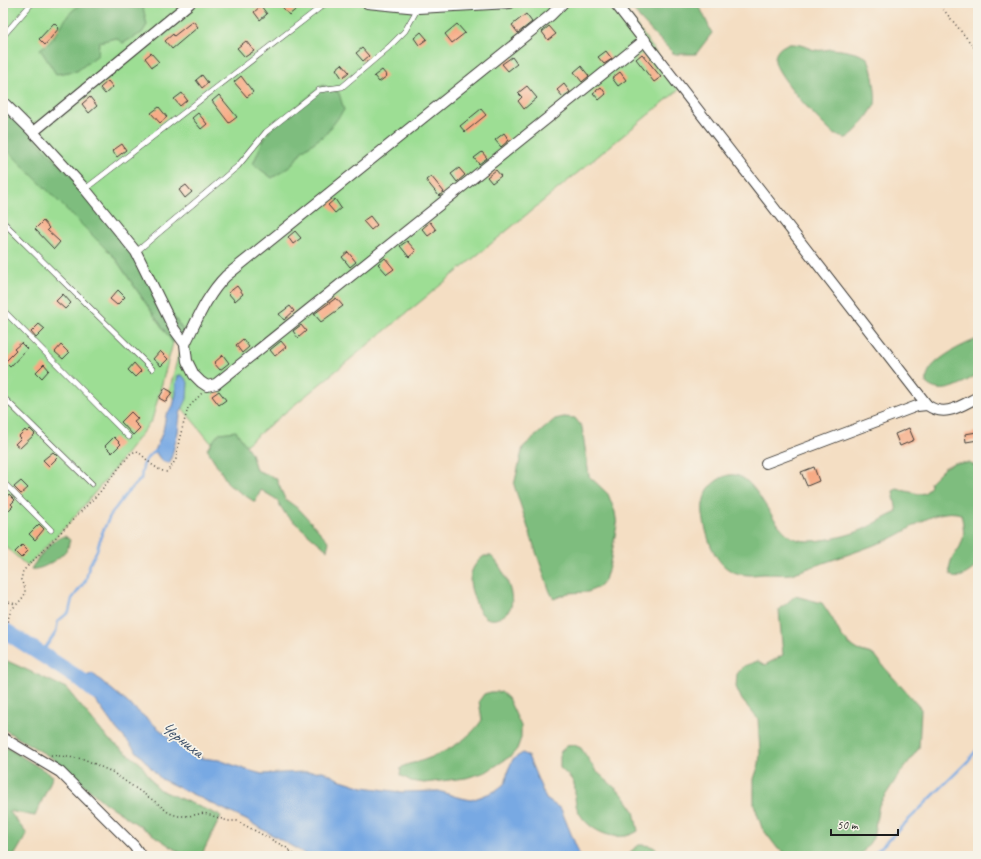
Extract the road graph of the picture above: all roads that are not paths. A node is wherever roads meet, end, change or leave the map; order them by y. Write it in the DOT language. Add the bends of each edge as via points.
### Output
graph roads {
  1 [pos="32,3"];
  2 [pos="190,3"];
  3 [pos="326,3"];
  4 [pos="367,3"];
  5 [pos="510,3"];
  6 [pos="563,3"];
  7 [pos="615,3"];
  8 [pos="418,8"];
  9 [pos="3,36"];
  10 [pos="645,40"];
  11 [pos="3,102"];
  12 [pos="33,132"];
  13 [pos="85,189"];
  14 [pos="3,222"];
  15 [pos="136,252"];
  16 [pos="3,310"];
  17 [pos="186,344"];
  18 [pos="152,370"];
  19 [pos="3,397"];
  20 [pos="978,397"];
  21 [pos="927,405"];
  22 [pos="129,437"];
  23 [pos="766,463"];
  24 [pos="3,482"];
  25 [pos="92,484"];
  26 [pos="51,530"];
  27 [pos="3,738"];
  28 [pos="141,856"];
  1 -- 9 [label="lane"];
  2 -- 12 [label="street"];
  3 -- 13 [label="lane"];
  4 -- 8 [label="street"];
  5 -- 8 [label="street"];
  6 -- 17 [label="street" via="226,276 209,296"];
  7 -- 10 [label="street"];
  8 -- 15 [label="lane" via="405,31 390,47 342,87 319,90 266,132 238,166"];
  10 -- 17 [label="street" via="216,384 208,386 194,375 187,361"];
  10 -- 21 [label="street"];
  11 -- 12 [label="street"];
  12 -- 13 [label="street"];
  13 -- 15 [label="street"];
  14 -- 18 [label="lane"];
  15 -- 17 [label="street" via="174,329"];
  16 -- 22 [label="lane"];
  19 -- 25 [label="lane"];
  20 -- 21 [label="street" via="942,412"];
  21 -- 23 [label="street" via="917,406"];
  24 -- 26 [label="lane"];
  27 -- 28 [label="street" via="60,772"];
}
